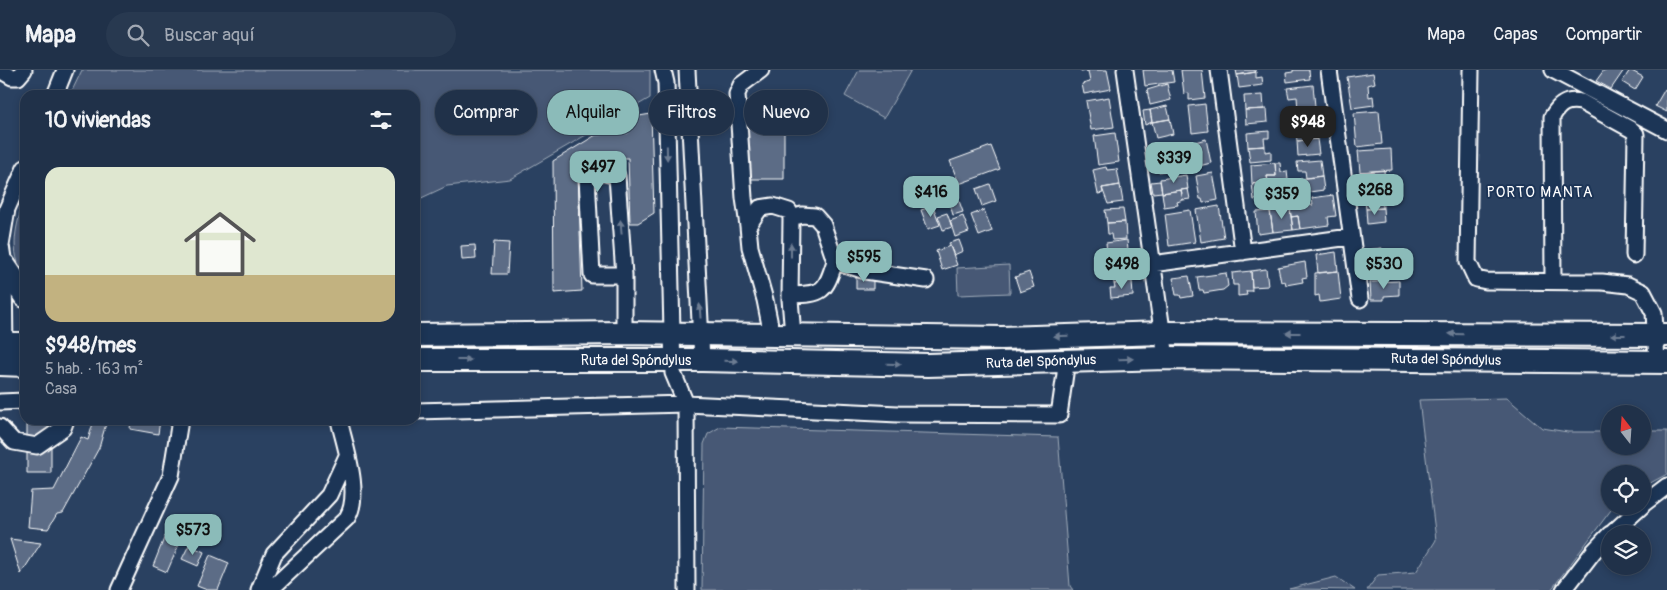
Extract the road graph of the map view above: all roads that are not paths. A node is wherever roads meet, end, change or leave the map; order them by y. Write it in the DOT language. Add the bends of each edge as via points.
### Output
graph roads {
  1 [pos="0,70"];
  2 [pos="24,70"];
  3 [pos="65,70"];
  4 [pos="663,70"];
  5 [pos="687,70"];
  6 [pos="762,70"];
  7 [pos="1125,70"];
  8 [pos="1220,70"];
  9 [pos="1329,70"];
  10 [pos="1471,70"];
  11 [pos="1553,70"];
  12 [pos="57,90"];
  13 [pos="1667,130"];
  14 [pos="20,179"];
  15 [pos="693,207"];
  16 [pos="668,208"];
  17 [pos="791,218"];
  18 [pos="748,226"];
  19 [pos="1350,237"];
  20 [pos="1243,252"];
  21 [pos="1634,255"];
  22 [pos="835,261"];
  23 [pos="1152,264"];
  24 [pos="2,268"];
  25 [pos="671,268"];
  26 [pos="697,268"];
  27 [pos="624,275"];
  28 [pos="926,280"];
  29 [pos="1553,281"];
  30 [pos="20,290"];
  31 [pos="790,295"];
  32 [pos="1360,299"];
  33 [pos="624,333"];
  34 [pos="1163,333"];
  35 [pos="420,334"];
  36 [pos="672,334"];
  37 [pos="701,334"];
  38 [pos="782,335"];
  39 [pos="1661,335"];
  40 [pos="10,354"];
  41 [pos="1166,358"];
  42 [pos="420,360"];
  43 [pos="673,360"];
  44 [pos="702,360"];
  45 [pos="1065,361"];
  46 [pos="1662,361"];
  47 [pos="20,401"];
  48 [pos="0,402"];
  49 [pos="686,404"];
  50 [pos="420,412"];
  51 [pos="64,425"];
  52 [pos="179,425"];
  53 [pos="340,425"];
  54 [pos="0,427"];
  55 [pos="347,456"];
  56 [pos="1667,486"];
  57 [pos="1651,499"];
  58 [pos="1632,515"];
  59 [pos="1620,525"];
  60 [pos="1601,544"];
  61 [pos="119,590"];
  62 [pos="258,590"];
  63 [pos="270,590"];
  64 [pos="687,590"];
  65 [pos="1564,590"];
  1 -- 2 [label="street" via="12,78"];
  3 -- 12 [label="street"];
  4 -- 16 [label="street, one-way" via="666,83"];
  5 -- 15 [label="street"];
  6 -- 18 [label="street" via="741,85 737,94"];
  7 -- 23 [label="street"];
  8 -- 20 [label="street"];
  9 -- 19 [label="street"];
  10 -- 29 [label="street" via="1468,262 1471,272 1476,280"];
  11 -- 13 [label="street"];
  14 -- 24 [label="street" via="7,209 1,245"];
  15 -- 16 [label="street"];
  15 -- 26 [label="street"];
  16 -- 25 [label="street"];
  17 -- 18 [label="street" via="789,211 782,208 760,208"];
  17 -- 22 [label="street" via="815,216 826,231"];
  31 -- 17 [label="street, one-way"];
  18 -- 38 [label="street" via="750,248 765,300"];
  19 -- 20 [label="street"];
  19 -- 32 [label="street"];
  20 -- 23 [label="street"];
  21 -- 29 [label="street" via="1636,134 1572,100 1556,108 1552,117"];
  22 -- 28 [label="street" via="865,271"];
  22 -- 31 [label="street" via="827,286 822,291"];
  23 -- 34 [label="street"];
  24 -- 30 [label="highway"];
  24 -- 40 [label="street"];
  25 -- 26 [label="street"];
  25 -- 36 [label="street"];
  37 -- 26 [label="street, one-way"];
  27 -- 27 [label="street, one-way" via="617,176 601,172 587,177 592,275"];
  27 -- 33 [label="street"];
  29 -- 39 [label="street" via="1628,284 1643,292"];
  31 -- 38 [label="street"];
  33 -- 35 [label="highway, Ruta del Spóndylus"];
  33 -- 36 [label="highway, Ruta del Spóndylus"];
  34 -- 38 [label="highway, Ruta del Spóndylus, one-way" via="1002,338"];
  39 -- 34 [label="highway, Ruta del Spóndylus, one-way"];
  34 -- 41 [label="street"];
  36 -- 37 [label="highway, Ruta del Spóndylus"];
  36 -- 43 [label="street"];
  37 -- 38 [label="highway, Ruta del Spóndylus"];
  37 -- 44 [label="street"];
  39 -- 46 [label="street"];
  45 -- 41 [label="highway, Ruta del Spóndylus, one-way"];
  41 -- 46 [label="highway, Ruta del Spóndylus"];
  42 -- 43 [label="highway, Ruta del Spóndylus, one-way"];
  43 -- 44 [label="highway, Ruta del Spóndylus"];
  43 -- 49 [label="street" via="673,373"];
  44 -- 45 [label="highway, Ruta del Spóndylus, one-way" via="928,364"];
  45 -- 49 [label="street" via="1059,414 898,414"];
  47 -- 48 [label="street"];
  49 -- 50 [label="street"];
  49 -- 64 [label="street"];
  51 -- 54 [label="street" via="37,446 14,442"];
  52 -- 61 [label="street" via="171,476"];
  53 -- 55 [label="street"];
  55 -- 62 [label="street" via="329,495 274,554"];
  55 -- 63 [label="street" via="355,497 348,518"];
  56 -- 57 [label="street"];
  58 -- 59 [label="street"];
  60 -- 65 [label="street"];
}
